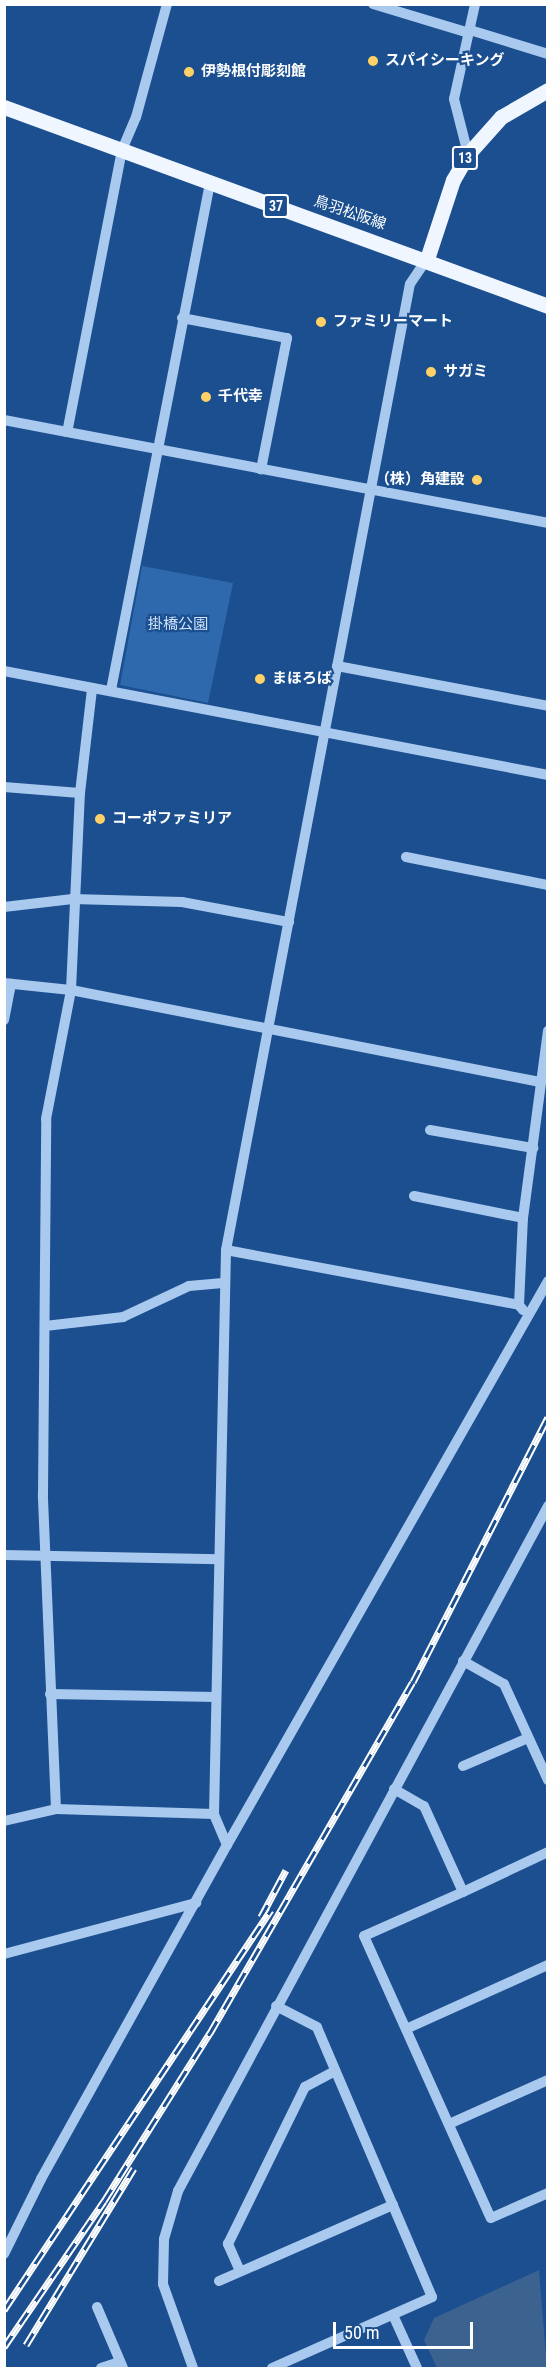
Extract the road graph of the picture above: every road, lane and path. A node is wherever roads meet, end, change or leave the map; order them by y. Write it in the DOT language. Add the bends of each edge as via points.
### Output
graph roads {
  1 [pos="167,4"];
  2 [pos="372,4"];
  3 [pos="475,4"];
  4 [pos="469,32"];
  5 [pos="548,54"];
  6 [pos="548,90"];
  7 [pos="4,107"];
  8 [pos="122,150"];
  9 [pos="468,154"];
  10 [pos="210,183"];
  11 [pos="427,259"];
  12 [pos="548,306"];
  13 [pos="182,318"];
  14 [pos="4,420"];
  15 [pos="67,432"];
  16 [pos="158,449"];
  17 [pos="261,469"];
  18 [pos="372,489"];
  19 [pos="548,523"];
  20 [pos="338,666"];
  21 [pos="4,671"];
  22 [pos="92,689"];
  23 [pos="111,690"];
  24 [pos="548,706"];
  25 [pos="326,732"];
  26 [pos="548,775"];
  27 [pos="4,787"];
  28 [pos="80,793"];
  29 [pos="406,857"];
  30 [pos="548,885"];
  31 [pos="73,899"];
  32 [pos="4,907"];
  33 [pos="289,922"];
  34 [pos="8,984"];
  35 [pos="70,990"];
  36 [pos="4,1020"];
  37 [pos="267,1029"];
  38 [pos="548,1031"];
  39 [pos="540,1082"];
  40 [pos="430,1130"];
  41 [pos="533,1148"];
  42 [pos="414,1196"];
  43 [pos="523,1218"];
  44 [pos="226,1250"];
  45 [pos="548,1281"];
  46 [pos="223,1283"];
  47 [pos="519,1305"];
  48 [pos="528,1317"];
  49 [pos="45,1326"];
  50 [pos="548,1506"];
  51 [pos="4,1555"];
  52 [pos="45,1556"];
  53 [pos="219,1559"];
  54 [pos="463,1662"];
  55 [pos="50,1694"];
  56 [pos="216,1697"];
  57 [pos="528,1738"];
  58 [pos="463,1766"];
  59 [pos="548,1780"];
  60 [pos="394,1789"];
  61 [pos="56,1809"];
  62 [pos="214,1814"];
  63 [pos="4,1821"];
  64 [pos="227,1845"];
  65 [pos="548,1852"];
  66 [pos="463,1892"];
  67 [pos="196,1903"];
  68 [pos="4,1954"];
  69 [pos="548,1965"];
  70 [pos="276,2006"];
  71 [pos="406,2029"];
  72 [pos="335,2071"];
  73 [pos="548,2080"];
  74 [pos="449,2124"];
  75 [pos="548,2193"];
  76 [pos="393,2205"];
  77 [pos="4,2254"];
  78 [pos="240,2271"];
  79 [pos="219,2281"];
  80 [pos="97,2307"];
  81 [pos="393,2315"];
  82 [pos="121,2365"];
  83 [pos="101,2368"];
  84 [pos="193,2368"];
  85 [pos="272,2368"];
  86 [pos="417,2368"];
  1 -- 8 [label="street" via="136,117"];
  2 -- 4 [label="street"];
  3 -- 4 [label="street"];
  4 -- 5 [label="street"];
  4 -- 9 [label="street" via="454,99"];
  6 -- 9 [label="main road, 13" via="501,117"];
  7 -- 8 [label="main road, 鳥羽松阪線 / 37"];
  8 -- 10 [label="main road, 鳥羽松阪線 / 37"];
  8 -- 15 [label="street"];
  9 -- 11 [label="main road, 13" via="453,180"];
  10 -- 11 [label="main road, 鳥羽松阪線 / 37"];
  10 -- 13 [label="street"];
  11 -- 12 [label="main road, 鳥羽松阪線 / 37"];
  11 -- 18 [label="street" via="410,284"];
  13 -- 16 [label="street"];
  13 -- 17 [label="street" via="287,338"];
  14 -- 15 [label="street"];
  15 -- 16 [label="street"];
  16 -- 17 [label="street"];
  16 -- 23 [label="street"];
  17 -- 18 [label="street"];
  18 -- 19 [label="street"];
  18 -- 20 [label="street"];
  20 -- 24 [label="street"];
  20 -- 25 [label="street"];
  21 -- 22 [label="street"];
  22 -- 23 [label="street"];
  22 -- 28 [label="street"];
  23 -- 25 [label="street"];
  25 -- 26 [label="street"];
  25 -- 33 [label="street"];
  27 -- 28 [label="street"];
  28 -- 31 [label="street"];
  29 -- 30 [label="street"];
  31 -- 32 [label="street"];
  31 -- 33 [label="street" via="182,902"];
  31 -- 35 [label="street"];
  33 -- 37 [label="street"];
  34 -- 35 [label="street"];
  34 -- 36 [label="street"];
  35 -- 37 [label="street"];
  35 -- 49 [label="street" via="46,1119"];
  37 -- 39 [label="street"];
  37 -- 44 [label="street"];
  38 -- 39 [label="street"];
  39 -- 41 [label="street"];
  40 -- 41 [label="street"];
  41 -- 43 [label="street"];
  42 -- 43 [label="street"];
  43 -- 47 [label="street"];
  44 -- 46 [label="street"];
  44 -- 47 [label="street"];
  45 -- 48 [label="street"];
  46 -- 49 [label="street" via="189,1286 123,1317"];
  46 -- 53 [label="street"];
  47 -- 48 [label="street"];
  48 -- 64 [label="street"];
  49 -- 52 [label="street"];
  50 -- 54 [label="street"];
  51 -- 52 [label="street"];
  52 -- 53 [label="street"];
  52 -- 55 [label="street"];
  53 -- 56 [label="street"];
  54 -- 57 [label="street" via="504,1684"];
  54 -- 60 [label="street"];
  55 -- 56 [label="street"];
  55 -- 61 [label="street"];
  56 -- 62 [label="street"];
  57 -- 58 [label="street"];
  57 -- 59 [label="street"];
  60 -- 66 [label="street" via="424,1806"];
  60 -- 70 [label="street"];
  61 -- 62 [label="street"];
  61 -- 63 [label="street"];
  62 -- 64 [label="street"];
  64 -- 67 [label="street"];
  65 -- 66 [label="street"];
  66 -- 71 [label="street" via="364,1936"];
  67 -- 68 [label="street"];
  67 -- 77 [label="street" via="41,2179"];
  69 -- 71 [label="street"];
  70 -- 72 [label="street" via="316,2026"];
  70 -- 84 [label="street" via="187,2171 167,2224 164,2284"];
  71 -- 74 [label="street"];
  72 -- 76 [label="street"];
  72 -- 78 [label="street" via="305,2087 228,2244"];
  73 -- 74 [label="street"];
  74 -- 75 [label="street" via="491,2218"];
  76 -- 78 [label="street"];
  76 -- 81 [label="street" via="432,2297"];
  78 -- 79 [label="street"];
  80 -- 82 [label="street"];
  81 -- 85 [label="street"];
  81 -- 86 [label="street"];
  82 -- 83 [label="street"];
}
